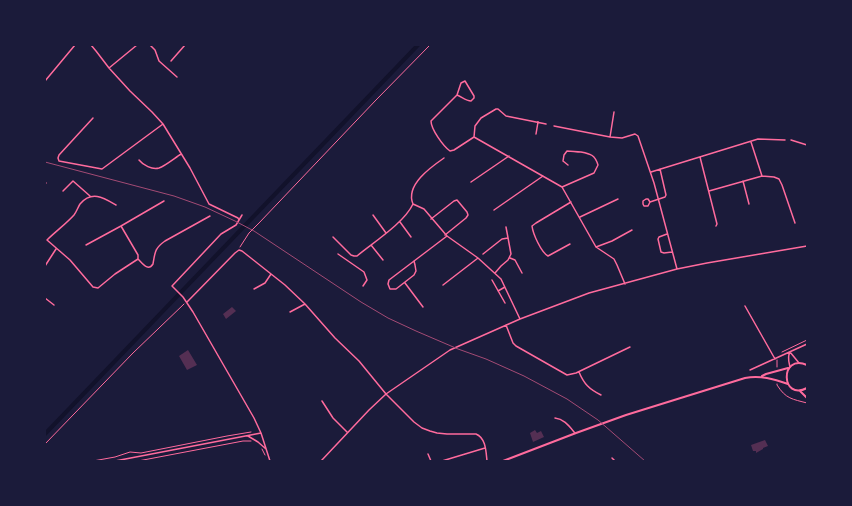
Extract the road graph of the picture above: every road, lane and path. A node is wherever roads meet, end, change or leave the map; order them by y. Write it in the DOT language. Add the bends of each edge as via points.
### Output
graph roads {
  1 [pos="75,45"];
  2 [pos="90,45"];
  3 [pos="137,45"];
  4 [pos="150,45"];
  5 [pos="185,45"];
  6 [pos="430,45"];
  7 [pos="171,61"];
  8 [pos="109,68"];
  9 [pos="177,76"];
  10 [pos="45,81"];
  11 [pos="457,95"];
  12 [pos="614,112"];
  13 [pos="92,118"];
  14 [pos="538,122"];
  15 [pos="163,124"];
  16 [pos="546,124"];
  17 [pos="554,126"];
  18 [pos="536,134"];
  19 [pos="474,137"];
  20 [pos="610,137"];
  21 [pos="785,140"];
  22 [pos="791,140"];
  23 [pos="751,141"];
  24 [pos="807,145"];
  25 [pos="181,154"];
  26 [pos="509,156"];
  27 [pos="700,157"];
  28 [pos="444,158"];
  29 [pos="139,160"];
  30 [pos="568,165"];
  31 [pos="660,169"];
  32 [pos="650,172"];
  33 [pos="543,176"];
  34 [pos="762,176"];
  35 [pos="471,182"];
  36 [pos="743,182"];
  37 [pos="562,187"];
  38 [pos="63,191"];
  39 [pos="709,191"];
  40 [pos="90,196"];
  41 [pos="618,199"];
  42 [pos="658,200"];
  43 [pos="164,201"];
  44 [pos="571,202"];
  45 [pos="650,202"];
  46 [pos="413,204"];
  47 [pos="749,204"];
  48 [pos="116,205"];
  49 [pos="494,210"];
  50 [pos="242,215"];
  51 [pos="373,215"];
  52 [pos="210,216"];
  53 [pos="580,217"];
  54 [pos="431,219"];
  55 [pos="239,220"];
  56 [pos="400,222"];
  57 [pos="796,223"];
  58 [pos="121,226"];
  59 [pos="716,226"];
  60 [pos="506,227"];
  61 [pos="632,230"];
  62 [pos="386,233"];
  63 [pos="667,234"];
  64 [pos="446,235"];
  65 [pos="333,236"];
  66 [pos="411,237"];
  67 [pos="508,238"];
  68 [pos="46,240"];
  69 [pos="570,244"];
  70 [pos="86,245"];
  71 [pos="371,245"];
  72 [pos="807,246"];
  73 [pos="596,247"];
  74 [pos="56,249"];
  75 [pos="239,250"];
  76 [pos="672,252"];
  77 [pos="338,254"];
  78 [pos="483,254"];
  79 [pos="351,255"];
  80 [pos="478,258"];
  81 [pos="510,258"];
  82 [pos="138,259"];
  83 [pos="383,260"];
  84 [pos="347,261"];
  85 [pos="414,261"];
  86 [pos="45,266"];
  87 [pos="677,269"];
  88 [pos="495,273"];
  89 [pos="522,273"];
  90 [pos="270,274"];
  91 [pos="492,280"];
  92 [pos="404,283"];
  93 [pos="625,284"];
  94 [pos="443,285"];
  95 [pos="363,286"];
  96 [pos="505,287"];
  97 [pos="254,289"];
  98 [pos="498,291"];
  99 [pos="45,298"];
  100 [pos="186,303"];
  101 [pos="504,303"];
  102 [pos="305,304"];
  103 [pos="54,305"];
  104 [pos="745,306"];
  105 [pos="422,307"];
  106 [pos="290,312"];
  107 [pos="520,319"];
  108 [pos="506,325"];
  109 [pos="807,340"];
  110 [pos="807,344"];
  111 [pos="630,347"];
  112 [pos="790,352"];
  113 [pos="780,354"];
  114 [pos="776,360"];
  115 [pos="799,363"];
  116 [pos="807,365"];
  117 [pos="790,367"];
  118 [pos="777,369"];
  119 [pos="750,370"];
  120 [pos="579,372"];
  121 [pos="761,376"];
  122 [pos="778,382"];
  123 [pos="788,384"];
  124 [pos="807,388"];
  125 [pos="800,391"];
  126 [pos="386,394"];
  127 [pos="601,395"];
  128 [pos="807,398"];
  129 [pos="322,401"];
  130 [pos="807,403"];
  131 [pos="555,418"];
  132 [pos="250,432"];
  133 [pos="347,432"];
  134 [pos="261,433"];
  135 [pos="576,433"];
  136 [pos="247,436"];
  137 [pos="253,442"];
  138 [pos="45,444"];
  139 [pos="261,448"];
  140 [pos="485,448"];
  141 [pos="266,449"];
  142 [pos="428,454"];
  143 [pos="266,456"];
  144 [pos="612,458"];
  145 [pos="93,461"];
  146 [pos="115,461"];
  147 [pos="138,461"];
  148 [pos="270,461"];
  149 [pos="321,461"];
  150 [pos="431,461"];
  151 [pos="442,461"];
  152 [pos="487,461"];
  153 [pos="503,461"];
  154 [pos="614,461"];
  1 -- 10 [label="street"];
  2 -- 8 [label="street"];
  3 -- 8 [label="street"];
  4 -- 9 [label="street" via="160,60"];
  5 -- 7 [label="street"];
  6 -- 75 [label="path" via="249,233"];
  8 -- 15 [label="street"];
  11 -- 11 [label="street" via="461,83 465,81 474,98 468,101"];
  11 -- 19 [label="street" via="431,120 431,124 446,149 450,151"];
  12 -- 20 [label="street"];
  13 -- 15 [label="street" via="59,155 60,161 102,169"];
  14 -- 16 [label="street"];
  14 -- 18 [label="street"];
  14 -- 19 [label="street" via="506,116 496,109 481,118 475,126"];
  15 -- 25 [label="street"];
  17 -- 20 [label="street"];
  19 -- 26 [label="street"];
  20 -- 32 [label="street" via="622,138 636,134"];
  21 -- 23 [label="street"];
  22 -- 24 [label="street"];
  23 -- 27 [label="street"];
  23 -- 34 [label="street"];
  25 -- 29 [label="street" via="160,168 150,167"];
  25 -- 55 [label="street" via="209,204"];
  26 -- 33 [label="street"];
  26 -- 35 [label="street"];
  27 -- 31 [label="street"];
  27 -- 39 [label="street"];
  28 -- 46 [label="street" via="430,168 417,183 413,191"];
  30 -- 37 [label="street" via="563,160 567,151 590,154 598,165 594,173"];
  31 -- 32 [label="street"];
  31 -- 42 [label="street" via="666,195"];
  32 -- 42 [label="street"];
  33 -- 37 [label="street"];
  33 -- 49 [label="street"];
  34 -- 36 [label="street"];
  34 -- 57 [label="street" via="779,179"];
  36 -- 39 [label="street"];
  36 -- 47 [label="street"];
  37 -- 44 [label="street"];
  38 -- 40 [label="street" via="73,182"];
  39 -- 59 [label="street"];
  40 -- 48 [label="street" via="104,198"];
  40 -- 68 [label="street"];
  41 -- 53 [label="street"];
  42 -- 45 [label="street"];
  42 -- 63 [label="street"];
  43 -- 58 [label="street"];
  44 -- 53 [label="street"];
  44 -- 69 [label="street" via="532,226 544,254 548,256"];
  46 -- 54 [label="street" via="424,209"];
  46 -- 56 [label="street"];
  50 -- 55 [label="street"];
  51 -- 62 [label="street"];
  52 -- 82 [label="street" via="160,244 156,248 150,268"];
  53 -- 73 [label="street"];
  54 -- 64 [label="street"];
  54 -- 64 [label="street" via="457,200 468,215"];
  55 -- 100 [label="street" via="236,225 221,234 172,286"];
  56 -- 62 [label="street"];
  56 -- 66 [label="street"];
  58 -- 70 [label="street"];
  58 -- 82 [label="street"];
  60 -- 67 [label="street"];
  61 -- 73 [label="street"];
  62 -- 71 [label="street"];
  63 -- 76 [label="street"];
  63 -- 76 [label="street" via="658,239 661,252"];
  64 -- 80 [label="street"];
  64 -- 85 [label="street"];
  65 -- 79 [label="street"];
  67 -- 78 [label="street" via="502,239"];
  67 -- 81 [label="street"];
  68 -- 74 [label="street"];
  71 -- 79 [label="street" via="357,256"];
  71 -- 83 [label="street"];
  72 -- 87 [label="street"];
  73 -- 93 [label="street" via="614,259"];
  74 -- 82 [label="street" via="70,260 93,287 98,288"];
  74 -- 86 [label="street"];
  75 -- 90 [label="street"];
  75 -- 100 [label="street"];
  76 -- 87 [label="street"];
  77 -- 84 [label="street"];
  79 -- 84 [label="street"];
  80 -- 88 [label="street"];
  80 -- 94 [label="street"];
  81 -- 88 [label="street"];
  81 -- 89 [label="street" via="515,260"];
  84 -- 95 [label="street" via="364,272 367,280"];
  85 -- 92 [label="street" via="414,276"];
  85 -- 92 [label="street" via="389,280 388,284 390,289 396,289"];
  87 -- 93 [label="street"];
  88 -- 96 [label="street"];
  90 -- 97 [label="street" via="265,283"];
  90 -- 102 [label="street"];
  91 -- 98 [label="street"];
  92 -- 105 [label="street"];
  93 -- 107 [label="street" via="589,293"];
  96 -- 98 [label="street"];
  96 -- 107 [label="street"];
  98 -- 101 [label="street"];
  99 -- 103 [label="street"];
  100 -- 134 [label="street"];
  100 -- 138 [label="path" via="133,353"];
  102 -- 106 [label="street"];
  102 -- 126 [label="street" via="359,361"];
  104 -- 114 [label="street"];
  107 -- 108 [label="street"];
  108 -- 120 [label="street" via="516,346 567,375"];
  108 -- 126 [label="street" via="450,350"];
  109 -- 113 [label="path"];
  110 -- 112 [label="street"];
  111 -- 120 [label="street"];
  112 -- 114 [label="street"];
  112 -- 115 [label="street"];
  112 -- 117 [label="street"];
  114 -- 118 [label="path"];
  114 -- 119 [label="street"];
  115 -- 116 [label="main road"];
  115 -- 117 [label="main road"];
  117 -- 121 [label="main road"];
  117 -- 123 [label="main road" via="786,378"];
  120 -- 127 [label="street" via="585,384"];
  121 -- 123 [label="main road"];
  121 -- 135 [label="main road" via="736,380"];
  122 -- 130 [label="path" via="777,385 790,399"];
  123 -- 125 [label="main road"];
  124 -- 125 [label="main road"];
  125 -- 128 [label="main road"];
  126 -- 133 [label="street"];
  126 -- 140 [label="street" via="422,428 437,433 480,435"];
  129 -- 133 [label="street" via="333,418"];
  131 -- 135 [label="street" via="564,421"];
  132 -- 145 [label="path" via="141,453 130,452"];
  133 -- 149 [label="street"];
  134 -- 136 [label="street"];
  134 -- 141 [label="street"];
  135 -- 153 [label="main road"];
  136 -- 141 [label="street"];
  136 -- 146 [label="street"];
  137 -- 147 [label="path" via="243,441"];
  139 -- 143 [label="path"];
  140 -- 151 [label="street"];
  140 -- 152 [label="street"];
  141 -- 148 [label="street"];
  142 -- 150 [label="street"];
  144 -- 154 [label="street"];
}
